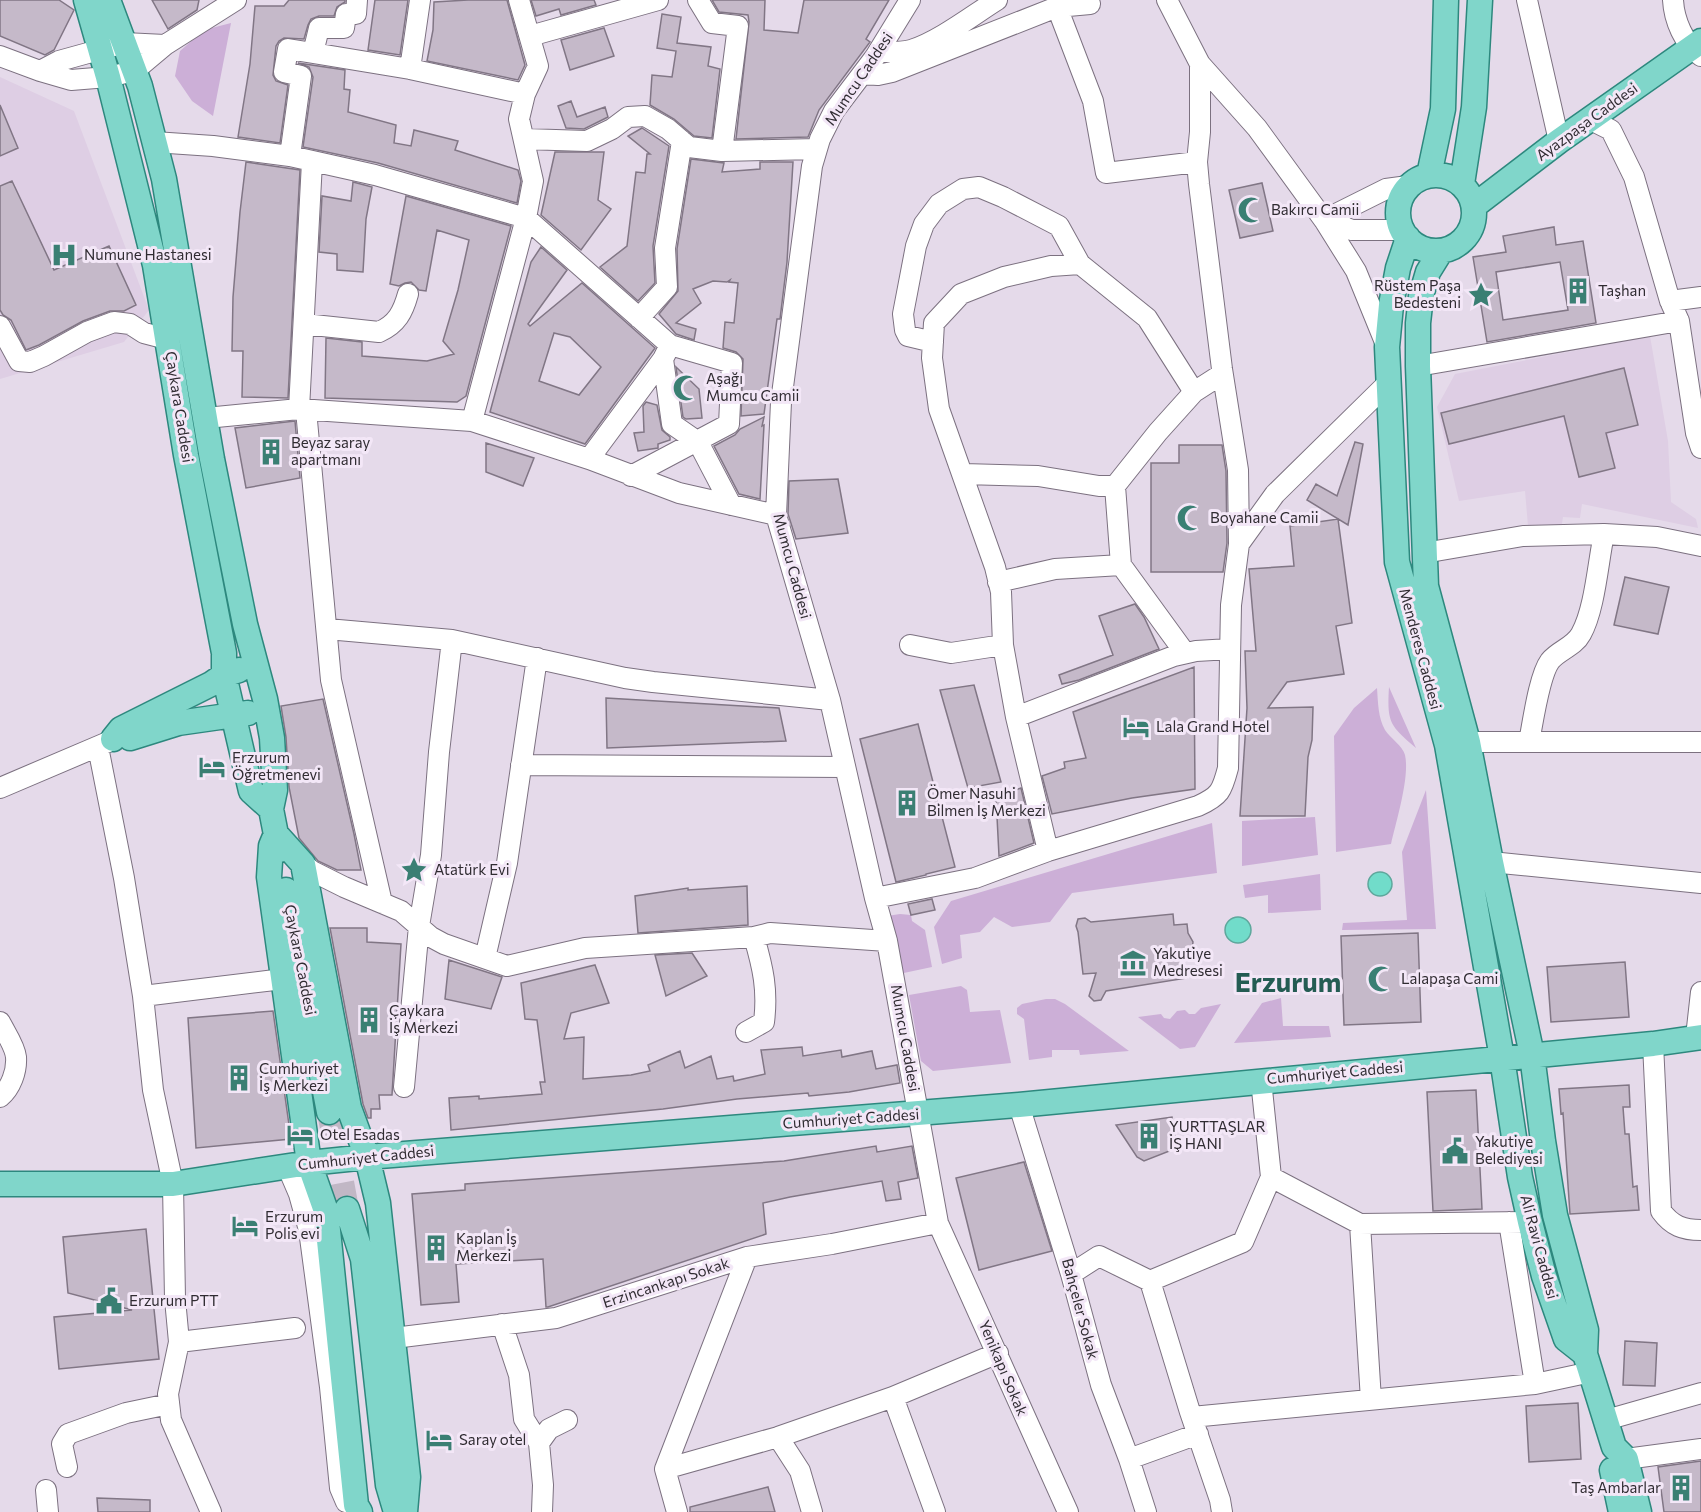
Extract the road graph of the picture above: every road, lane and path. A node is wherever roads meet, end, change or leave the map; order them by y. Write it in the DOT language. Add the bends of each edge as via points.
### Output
graph roads {
  1 [pos="86,0"];
  2 [pos="108,0"];
  3 [pos="236,0"];
  4 [pos="357,0"];
  5 [pos="420,0"];
  6 [pos="519,0"];
  7 [pos="658,0"];
  8 [pos="698,0"];
  9 [pos="910,0"];
  10 [pos="997,0"];
  11 [pos="1446,0"];
  12 [pos="1480,0"];
  13 [pos="1527,0"];
  14 [pos="1673,0"];
  15 [pos="1092,1"];
  16 [pos="1174,3"];
  17 [pos="1057,7"];
  18 [pos="210,8"];
  19 [pos="530,36"];
  20 [pos="124,43"];
  21 [pos="165,45"];
  22 [pos="1697,48"];
  23 [pos="100,49"];
  24 [pos="879,52"];
  25 [pos="313,53"];
  26 [pos="0,56"];
  27 [pos="1200,64"];
  28 [pos="410,69"];
  29 [pos="40,71"];
  30 [pos="134,71"];
  31 [pos="862,74"];
  32 [pos="108,77"];
  33 [pos="525,94"];
  34 [pos="1590,119"];
  35 [pos="524,139"];
  36 [pos="682,141"];
  37 [pos="1558,141"];
  38 [pos="154,142"];
  39 [pos="817,149"];
  40 [pos="722,151"];
  41 [pos="290,156"];
  42 [pos="312,162"];
  43 [pos="1197,162"];
  44 [pos="1418,181"];
  45 [pos="1462,184"];
  46 [pos="1474,206"];
  47 [pos="526,218"];
  48 [pos="1324,220"];
  49 [pos="1405,234"];
  50 [pos="1441,251"];
  51 [pos="1080,264"];
  52 [pos="408,294"];
  53 [pos="1701,297"];
  54 [pos="1670,301"];
  55 [pos="639,318"];
  56 [pos="1679,321"];
  57 [pos="304,324"];
  58 [pos="0,326"];
  59 [pos="168,339"];
  60 [pos="933,342"];
  61 [pos="1387,347"];
  62 [pos="667,352"];
  63 [pos="1418,366"];
  64 [pos="1222,374"];
  65 [pos="1389,382"];
  66 [pos="1194,392"];
  67 [pos="303,409"];
  68 [pos="206,418"];
  69 [pos="472,421"];
  70 [pos="698,442"];
  71 [pos="1701,448"];
  72 [pos="589,459"];
  73 [pos="963,474"];
  74 [pos="631,476"];
  75 [pos="1115,486"];
  76 [pos="731,505"];
  77 [pos="776,514"];
  78 [pos="1604,534"];
  79 [pos="1239,544"];
  80 [pos="1701,546"];
  81 [pos="1424,553"];
  82 [pos="1120,565"];
  83 [pos="998,582"];
  84 [pos="327,629"];
  85 [pos="453,640"];
  86 [pos="910,645"];
  87 [pos="1003,645"];
  88 [pos="1230,650"];
  89 [pos="1185,653"];
  90 [pos="537,658"];
  91 [pos="257,665"];
  92 [pos="224,675"];
  93 [pos="830,700"];
  94 [pos="267,709"];
  95 [pos="234,716"];
  96 [pos="1016,717"];
  97 [pos="1468,742"];
  98 [pos="1529,742"];
  99 [pos="1701,742"];
  100 [pos="106,743"];
  101 [pos="521,765"];
  102 [pos="845,767"];
  103 [pos="0,788"];
  104 [pos="271,809"];
  105 [pos="276,834"];
  106 [pos="1048,851"];
  107 [pos="1491,862"];
  108 [pos="303,864"];
  109 [pos="1701,883"];
  110 [pos="875,898"];
  111 [pos="382,903"];
  112 [pos="419,927"];
  113 [pos="754,937"];
  114 [pos="887,941"];
  115 [pos="484,958"];
  116 [pos="284,979"];
  117 [pos="1701,992"];
  118 [pos="143,996"];
  119 [pos="0,1022"];
  120 [pos="746,1032"];
  121 [pos="1698,1037"];
  122 [pos="1653,1044"];
  123 [pos="1532,1055"];
  124 [pos="1502,1058"];
  125 [pos="1261,1080"];
  126 [pos="404,1087"];
  127 [pos="0,1096"];
  128 [pos="1019,1105"];
  129 [pos="340,1112"];
  130 [pos="919,1114"];
  131 [pos="304,1126"];
  132 [pos="367,1157"];
  133 [pos="298,1165"];
  134 [pos="1271,1177"];
  135 [pos="0,1184"];
  136 [pos="173,1184"];
  137 [pos="0,1200"];
  138 [pos="378,1203"];
  139 [pos="326,1211"];
  140 [pos="1519,1222"];
  141 [pos="938,1223"];
  142 [pos="1360,1224"];
  143 [pos="1701,1230"];
  144 [pos="747,1257"];
  145 [pos="1071,1274"];
  146 [pos="1150,1281"];
  147 [pos="502,1324"];
  148 [pos="295,1328"];
  149 [pos="394,1338"];
  150 [pos="179,1342"];
  151 [pos="998,1353"];
  152 [pos="1588,1363"];
  153 [pos="1535,1384"];
  154 [pos="1701,1393"];
  155 [pos="893,1397"];
  156 [pos="1371,1400"];
  157 [pos="169,1404"];
  158 [pos="567,1420"];
  159 [pos="1606,1420"];
  160 [pos="1195,1426"];
  161 [pos="778,1437"];
  162 [pos="539,1443"];
  163 [pos="1701,1449"];
  164 [pos="1620,1453"];
  165 [pos="1129,1459"];
  166 [pos="67,1467"];
  167 [pos="665,1469"];
  168 [pos="46,1490"];
  169 [pos="363,1510"];
  170 [pos="48,1512"];
  171 [pos="211,1512"];
  172 [pos="396,1512"];
  173 [pos="405,1512"];
  174 [pos="542,1512"];
  175 [pos="676,1512"];
  176 [pos="812,1512"];
  177 [pos="935,1512"];
  178 [pos="1068,1512"];
  179 [pos="1146,1512"];
  180 [pos="1222,1512"];
  181 [pos="1621,1512"];
  182 [pos="1639,1512"];
  1 -- 23 [label="main road, Çaykara Caddesi"];
  2 -- 20 [label="main road, Çaykara Caddesi"];
  3 -- 18 [label="street"];
  4 -- 25 [label="street" via="356,14 346,14 344,28 319,28"];
  5 -- 28 [label="street"];
  6 -- 19 [label="street"];
  7 -- 19 [label="street"];
  8 -- 40 [label="street" via="712,23 738,26"];
  9 -- 24 [label="street, Mumcu Caddesi"];
  10 -- 24 [label="street" via="928,43 897,52"];
  11 -- 44 [label="main road" via="1443,109"];
  12 -- 45 [label="main road" via="1474,107"];
  13 -- 37 [label="street"];
  14 -- 22 [label="street" via="1674,13"];
  15 -- 17 [label="street"];
  16 -- 27 [label="street"];
  17 -- 31 [label="street" via="892,72"];
  17 -- 43 [label="street" via="1093,101 1106,173"];
  18 -- 21 [label="street"];
  19 -- 33 [label="street" via="538,66"];
  20 -- 21 [label="street"];
  20 -- 23 [label="street"];
  20 -- 30 [label="main road, Çaykara Caddesi"];
  21 -- 30 [label="street"];
  22 -- 34 [label="main road, Ayazpaşa Caddesi"];
  23 -- 29 [label="street"];
  23 -- 32 [label="main road, Çaykara Caddesi"];
  24 -- 31 [label="street, Mumcu Caddesi"];
  25 -- 28 [label="street"];
  25 -- 41 [label="street" via="288,49 284,72 301,76"];
  26 -- 29 [label="street"];
  27 -- 43 [label="street"];
  27 -- 48 [label="street" via="1257,128"];
  28 -- 33 [label="street"];
  29 -- 32 [label="street" via="71,80"];
  30 -- 32 [label="street"];
  30 -- 38 [label="main road, Çaykara Caddesi"];
  31 -- 39 [label="street, Mumcu Caddesi" via="834,111"];
  32 -- 59 [label="main road, Çaykara Caddesi" via="155,266"];
  33 -- 35 [label="street" via="519,119"];
  34 -- 37 [label="main road, Ayazpaşa Caddesi"];
  34 -- 54 [label="street" via="1611,130 1634,177"];
  35 -- 36 [label="street" via="587,141 628,117 645,116"];
  35 -- 47 [label="street" via="533,181"];
  36 -- 40 [label="street" via="689,147"];
  36 -- 55 [label="street" via="665,248 667,287"];
  37 -- 46 [label="main road, Ayazpaşa Caddesi"];
  38 -- 41 [label="street"];
  38 -- 68 [label="main road, Çaykara Caddesi"];
  39 -- 40 [label="street"];
  39 -- 77 [label="street, Mumcu Caddesi" via="781,402"];
  41 -- 42 [label="street"];
  42 -- 47 [label="street" via="375,175"];
  42 -- 57 [label="street"];
  43 -- 64 [label="street"];
  44 -- 45 [label="main road" via="1440,174"];
  44 -- 48 [label="street" via="1386,189"];
  44 -- 49 [label="main road" via="1402,196 1398,207 1398,219"];
  45 -- 46 [label="main road"];
  46 -- 50 [label="main road" via="1470,232 1452,248"];
  47 -- 55 [label="street"];
  47 -- 69 [label="street"];
  48 -- 49 [label="street" via="1352,230"];
  48 -- 61 [label="street" via="1356,272"];
  49 -- 50 [label="main road" via="1417,246"];
  49 -- 61 [label="main road, Menderes Caddesi"];
  50 -- 63 [label="main road, Menderes Caddesi" via="1428,272 1421,297"];
  51 -- 60 [label="street" via="1004,277 961,294 933,323"];
  51 -- 60 [label="street" via="1059,226 995,194 979,188 963,189 939,204 924,224 907,288 904,330 908,336"];
  51 -- 66 [label="street" via="1147,318"];
  52 -- 57 [label="street" via="403,312 390,327 379,332"];
  53 -- 54 [label="street"];
  54 -- 56 [label="street"];
  55 -- 62 [label="street"];
  56 -- 63 [label="street"];
  56 -- 71 [label="street"];
  57 -- 67 [label="street"];
  58 -- 59 [label="street" via="19,361 30,362 114,322"];
  59 -- 92 [label="main road, Çaykara Caddesi" via="186,455 225,653"];
  60 -- 73 [label="street" via="939,409"];
  61 -- 65 [label="main road, Menderes Caddesi"];
  62 -- 70 [label="street" via="672,424"];
  62 -- 70 [label="street" via="732,363 729,424"];
  62 -- 72 [label="street"];
  63 -- 81 [label="main road, Menderes Caddesi"];
  64 -- 66 [label="street"];
  64 -- 79 [label="street" via="1238,470"];
  65 -- 79 [label="street" via="1275,494"];
  65 -- 124 [label="main road, Menderes Caddesi" via="1397,562 1447,745"];
  66 -- 75 [label="street"];
  67 -- 68 [label="street"];
  67 -- 69 [label="street"];
  67 -- 84 [label="street"];
  68 -- 91 [label="main road, Çaykara Caddesi" via="245,624"];
  69 -- 72 [label="street"];
  70 -- 74 [label="street"];
  70 -- 76 [label="street"];
  72 -- 74 [label="street"];
  73 -- 75 [label="street" via="1038,476"];
  73 -- 83 [label="street"];
  74 -- 76 [label="street"];
  75 -- 82 [label="street"];
  76 -- 77 [label="street"];
  77 -- 93 [label="street, Mumcu Caddesi"];
  78 -- 80 [label="street" via="1657,537"];
  78 -- 81 [label="street" via="1524,536"];
  78 -- 98 [label="street" via="1582,633 1548,667"];
  79 -- 88 [label="street"];
  81 -- 97 [label="main road, Menderes Caddesi" via="1426,586"];
  82 -- 83 [label="street" via="1054,569"];
  82 -- 89 [label="street"];
  83 -- 87 [label="street"];
  84 -- 85 [label="street"];
  84 -- 111 [label="street" via="331,680"];
  85 -- 90 [label="street"];
  85 -- 112 [label="street" via="431,855"];
  86 -- 87 [label="street" via="951,653"];
  87 -- 96 [label="street"];
  88 -- 89 [label="street"];
  88 -- 106 [label="street" via="1228,768 1223,788 1198,806"];
  89 -- 96 [label="street"];
  90 -- 93 [label="street" via="625,678"];
  90 -- 101 [label="street"];
  91 -- 92 [label="main road"];
  91 -- 94 [label="main road, Çaykara Caddesi"];
  92 -- 95 [label="main road, Çaykara Caddesi"];
  92 -- 100 [label="main road" via="121,729"];
  93 -- 102 [label="street, Mumcu Caddesi"];
  94 -- 95 [label="main road"];
  94 -- 104 [label="main road, Çaykara Caddesi" via="275,790"];
  95 -- 100 [label="main road" via="178,723"];
  95 -- 104 [label="main road, Çaykara Caddesi" via="251,791"];
  96 -- 106 [label="street"];
  97 -- 98 [label="street"];
  97 -- 107 [label="main road, Menderes Caddesi"];
  98 -- 99 [label="street"];
  100 -- 103 [label="street"];
  100 -- 118 [label="street"];
  101 -- 102 [label="street"];
  101 -- 115 [label="street" via="507,863"];
  102 -- 110 [label="street, Mumcu Caddesi"];
  104 -- 105 [label="main road, Çaykara Caddesi"];
  105 -- 108 [label="main road"];
  105 -- 116 [label="main road" via="271,846 269,877"];
  105 -- 129 [label="main road, Çaykara Caddesi"];
  106 -- 110 [label="street" via="975,878"];
  107 -- 109 [label="street"];
  107 -- 123 [label="main road, Menderes Caddesi"];
  108 -- 111 [label="street"];
  108 -- 129 [label="main road"];
  110 -- 114 [label="street, Mumcu Caddesi"];
  111 -- 112 [label="street" via="401,911"];
  112 -- 115 [label="street" via="444,944"];
  112 -- 126 [label="street"];
  113 -- 114 [label="street" via="770,933"];
  113 -- 115 [label="street" via="585,948 507,966"];
  113 -- 120 [label="street" via="764,968 766,999 764,1022"];
  114 -- 130 [label="street, Mumcu Caddesi"];
  116 -- 118 [label="street"];
  116 -- 131 [label="main road"];
  117 -- 121 [label="street"];
  118 -- 136 [label="street" via="153,1090"];
  119 -- 127 [label="street" via="16,1056 13,1077"];
  121 -- 122 [label="main road, Cumhuriyet Caddesi"];
  122 -- 123 [label="main road, Cumhuriyet Caddesi"];
  122 -- 143 [label="street" via="1661,1211 1676,1226"];
  123 -- 124 [label="main road, Cumhuriyet Caddesi"];
  123 -- 152 [label="main road, Ali Ravi Caddesi" via="1548,1176 1564,1254 1586,1330"];
  124 -- 125 [label="main road, Cumhuriyet Caddesi"];
  124 -- 140 [label="main road, Ali Ravi Caddesi" via="1520,1177"];
  125 -- 128 [label="main road, Cumhuriyet Caddesi"];
  125 -- 134 [label="street"];
  128 -- 130 [label="main road, Cumhuriyet Caddesi"];
  128 -- 145 [label="street, Bahçeler Sokak"];
  129 -- 131 [label="main road" via="337,1125"];
  129 -- 132 [label="main road"];
  130 -- 132 [label="main road, Cumhuriyet Caddesi"];
  130 -- 141 [label="street, Mumcu Caddesi"];
  131 -- 133 [label="main road"];
  132 -- 133 [label="main road, Cumhuriyet Caddesi"];
  132 -- 138 [label="main road"];
  133 -- 136 [label="main road, Cumhuriyet Caddesi"];
  133 -- 139 [label="main road"];
  133 -- 169 [label="street" via="299,1194 309,1230 330,1387 340,1488 346,1502"];
  134 -- 142 [label="street"];
  134 -- 146 [label="street" via="1243,1242"];
  135 -- 136 [label="main road, Cumhuriyet Caddesi"];
  136 -- 137 [label="main road"];
  136 -- 150 [label="street"];
  138 -- 139 [label="main road" via="360,1198 333,1202"];
  138 -- 149 [label="main road"];
  139 -- 169 [label="main road"];
  140 -- 142 [label="street"];
  140 -- 152 [label="main road, Ali Ravi Caddesi" via="1544,1275 1566,1339"];
  140 -- 153 [label="street"];
  141 -- 144 [label="street, Erzincankapı Sokak"];
  141 -- 151 [label="street, Yenikapı Sokak"];
  142 -- 156 [label="street"];
  144 -- 147 [label="street, Erzincankapı Sokak" via="556,1318"];
  144 -- 167 [label="street"];
  145 -- 146 [label="street" via="1099,1256"];
  145 -- 165 [label="street, Bahçeler Sokak" via="1101,1384"];
  146 -- 160 [label="street"];
  147 -- 149 [label="street, Erzincankapı Sokak"];
  147 -- 162 [label="street" via="519,1375 524,1419"];
  148 -- 150 [label="street"];
  149 -- 173 [label="main road" via="408,1477"];
  150 -- 157 [label="street"];
  151 -- 155 [label="street"];
  151 -- 178 [label="street, Yenikapı Sokak"];
  152 -- 153 [label="street"];
  152 -- 159 [label="main road, Ali Ravi Caddesi"];
  153 -- 156 [label="street"];
  154 -- 159 [label="street"];
  155 -- 161 [label="street"];
  155 -- 177 [label="street"];
  156 -- 160 [label="street"];
  157 -- 166 [label="street" via="126,1413 68,1434 62,1444"];
  157 -- 171 [label="street" via="171,1420"];
  158 -- 162 [label="street" via="549,1429"];
  159 -- 164 [label="main road, Ali Ravi Caddesi"];
  160 -- 165 [label="street"];
  160 -- 180 [label="street"];
  161 -- 167 [label="street"];
  161 -- 176 [label="street" via="800,1470"];
  162 -- 174 [label="street"];
  163 -- 164 [label="street"];
  164 -- 181 [label="main road, Ali Ravi Caddesi" via="1611,1465"];
  164 -- 182 [label="main road, Ali Ravi Caddesi"];
  165 -- 179 [label="street, Bahçeler Sokak"];
  167 -- 175 [label="street"];
  168 -- 170 [label="street"];
  169 -- 172 [label="main road" via="346,1259 347,1209 363,1259 388,1485"];
}
